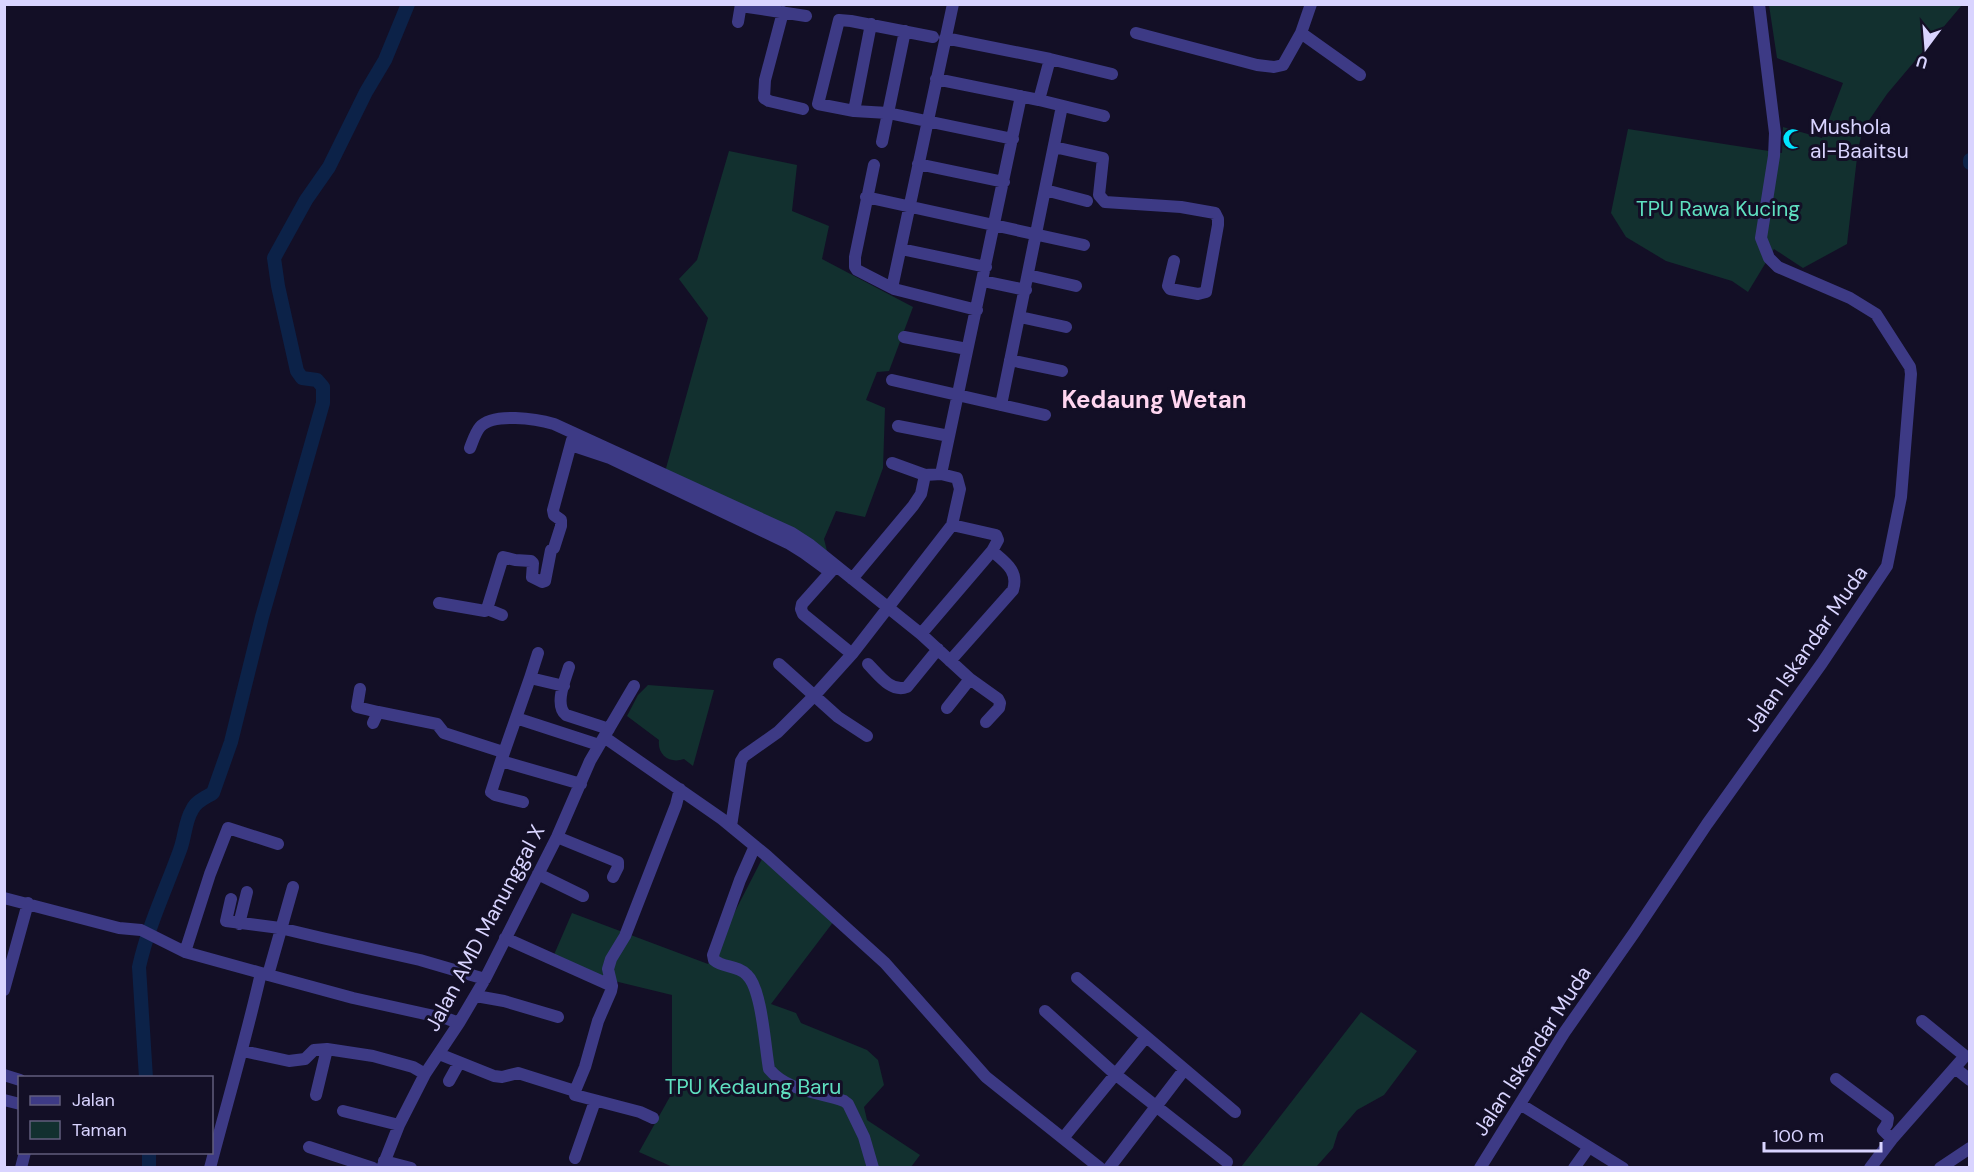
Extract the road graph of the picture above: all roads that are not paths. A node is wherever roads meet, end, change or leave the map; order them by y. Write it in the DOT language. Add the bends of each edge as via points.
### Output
graph roads {
  1 [pos="953,4"];
  2 [pos="1311,4"];
  3 [pos="1759,4"];
  4 [pos="741,5"];
  5 [pos="761,6"];
  6 [pos="783,12"];
  7 [pos="806,16"];
  8 [pos="738,22"];
  9 [pos="871,24"];
  10 [pos="905,31"];
  11 [pos="1136,33"];
  12 [pos="1301,33"];
  13 [pos="939,37"];
  14 [pos="1050,59"];
  15 [pos="1112,74"];
  16 [pos="1360,75"];
  17 [pos="936,79"];
  18 [pos="1020,96"];
  19 [pos="1039,100"];
  20 [pos="1062,106"];
  21 [pos="803,109"];
  22 [pos="854,111"];
  23 [pos="888,113"];
  24 [pos="1104,116"];
  25 [pos="927,122"];
  26 [pos="1013,139"];
  27 [pos="882,142"];
  28 [pos="1054,147"];
  29 [pos="918,164"];
  30 [pos="874,165"];
  31 [pos="1004,182"];
  32 [pos="1045,190"];
  33 [pos="866,197"];
  34 [pos="1087,201"];
  35 [pos="909,206"];
  36 [pos="994,225"];
  37 [pos="1035,233"];
  38 [pos="1084,245"];
  39 [pos="901,249"];
  40 [pos="1174,261"];
  41 [pos="986,267"];
  42 [pos="1028,275"];
  43 [pos="983,281"];
  44 [pos="1077,286"];
  45 [pos="892,288"];
  46 [pos="1026,290"];
  47 [pos="977,310"];
  48 [pos="1020,316"];
  49 [pos="1066,327"];
  50 [pos="904,337"];
  51 [pos="967,350"];
  52 [pos="1010,360"];
  53 [pos="1062,371"];
  54 [pos="892,380"];
  55 [pos="958,394"];
  56 [pos="1001,405"];
  57 [pos="1046,415"];
  58 [pos="898,426"];
  59 [pos="573,431"];
  60 [pos="949,436"];
  61 [pos="571,445"];
  62 [pos="470,448"];
  63 [pos="892,463"];
  64 [pos="941,474"];
  65 [pos="925,475"];
  66 [pos="952,525"];
  67 [pos="992,551"];
  68 [pos="833,569"];
  69 [pos="852,579"];
  70 [pos="439,603"];
  71 [pos="888,608"];
  72 [pos="487,609"];
  73 [pos="502,615"];
  74 [pos="921,634"];
  75 [pos="938,649"];
  76 [pos="538,653"];
  77 [pos="852,654"];
  78 [pos="950,661"];
  79 [pos="778,664"];
  80 [pos="868,664"];
  81 [pos="569,667"];
  82 [pos="530,678"];
  83 [pos="970,679"];
  84 [pos="564,686"];
  85 [pos="634,686"];
  86 [pos="360,689"];
  87 [pos="815,695"];
  88 [pos="947,708"];
  89 [pos="516,718"];
  90 [pos="986,722"];
  91 [pos="867,736"];
  92 [pos="604,737"];
  93 [pos="502,756"];
  94 [pos="581,784"];
  95 [pos="680,789"];
  96 [pos="523,802"];
  97 [pos="731,826"];
  98 [pos="557,837"];
  99 [pos="278,844"];
  100 [pos="755,846"];
  101 [pos="538,874"];
  102 [pos="613,877"];
  103 [pos="292,887"];
  104 [pos="247,892"];
  105 [pos="584,896"];
  106 [pos="4,898"];
  107 [pos="231,899"];
  108 [pos="28,903"];
  109 [pos="239,924"];
  110 [pos="280,928"];
  111 [pos="505,939"];
  112 [pos="186,952"];
  113 [pos="265,974"];
  114 [pos="1077,978"];
  115 [pos="485,979"];
  116 [pos="612,986"];
  117 [pos="4,990"];
  118 [pos="476,996"];
  119 [pos="1045,1011"];
  120 [pos="558,1017"];
  121 [pos="1922,1021"];
  122 [pos="459,1023"];
  123 [pos="1146,1037"];
  124 [pos="327,1049"];
  125 [pos="243,1051"];
  126 [pos="439,1054"];
  127 [pos="459,1063"];
  128 [pos="1955,1068"];
  129 [pos="1184,1070"];
  130 [pos="425,1074"];
  131 [pos="1115,1074"];
  132 [pos="1836,1079"];
  133 [pos="1970,1080"];
  134 [pos="449,1081"];
  135 [pos="575,1091"];
  136 [pos="316,1095"];
  137 [pos="595,1101"];
  138 [pos="1520,1104"];
  139 [pos="1156,1107"];
  140 [pos="343,1111"];
  141 [pos="1235,1112"];
  142 [pos="653,1118"];
  143 [pos="216,1122"];
  144 [pos="399,1125"];
  145 [pos="1064,1137"];
  146 [pos="1892,1139"];
  147 [pos="213,1144"];
  148 [pos="309,1147"];
  149 [pos="1589,1147"];
  150 [pos="1970,1148"];
  151 [pos="575,1158"];
  152 [pos="1227,1162"];
  153 [pos="379,1165"];
  154 [pos="411,1167"];
  155 [pos="873,1167"];
  156 [pos="1100,1167"];
  157 [pos="1109,1167"];
  158 [pos="1480,1167"];
  159 [pos="1574,1167"];
  160 [pos="1623,1167"];
  161 [pos="1870,1167"];
  162 [pos="1940,1167"];
  1 -- 13 [label="street"];
  2 -- 12 [label="street"];
  3 -- 138 [label="street, Jalan Iskandar Muda" via="1775,133 1761,238 1768,258 1778,267 1850,298 1876,315 1910,367 1901,497 1887,566 1564,1033"];
  4 -- 5 [label="street"];
  4 -- 8 [label="street"];
  5 -- 6 [label="street"];
  6 -- 7 [label="street"];
  6 -- 21 [label="street" via="764,98"];
  9 -- 10 [label="street"];
  9 -- 22 [label="street"];
  9 -- 22 [label="street" via="839,20 818,103"];
  10 -- 13 [label="street"];
  10 -- 23 [label="street"];
  11 -- 12 [label="street" via="1274,67 1282,65"];
  12 -- 16 [label="street"];
  13 -- 14 [label="street"];
  13 -- 17 [label="street"];
  14 -- 15 [label="street"];
  14 -- 19 [label="street"];
  17 -- 18 [label="street"];
  17 -- 25 [label="street"];
  18 -- 19 [label="street"];
  18 -- 26 [label="street"];
  19 -- 20 [label="street"];
  20 -- 24 [label="street"];
  20 -- 28 [label="street"];
  22 -- 23 [label="street"];
  23 -- 25 [label="street"];
  23 -- 27 [label="street"];
  25 -- 26 [label="street"];
  25 -- 29 [label="street"];
  26 -- 31 [label="street"];
  28 -- 32 [label="street"];
  28 -- 40 [label="street" via="1103,158 1099,195 1105,202 1215,213 1218,225 1206,292 1170,289"];
  29 -- 31 [label="street"];
  29 -- 35 [label="street"];
  30 -- 33 [label="street"];
  31 -- 36 [label="street"];
  32 -- 34 [label="street"];
  32 -- 37 [label="street"];
  33 -- 35 [label="street"];
  33 -- 45 [label="street" via="855,267"];
  35 -- 36 [label="street"];
  35 -- 39 [label="street"];
  36 -- 37 [label="street"];
  36 -- 41 [label="street"];
  37 -- 38 [label="street"];
  37 -- 42 [label="street"];
  39 -- 41 [label="street"];
  39 -- 45 [label="street"];
  41 -- 43 [label="street"];
  42 -- 44 [label="street"];
  42 -- 46 [label="street"];
  43 -- 46 [label="street"];
  43 -- 47 [label="street"];
  45 -- 47 [label="street"];
  46 -- 48 [label="street"];
  47 -- 51 [label="street"];
  48 -- 49 [label="street"];
  48 -- 52 [label="street"];
  50 -- 51 [label="street"];
  51 -- 55 [label="street"];
  52 -- 53 [label="street"];
  52 -- 56 [label="street"];
  54 -- 55 [label="street"];
  55 -- 56 [label="street"];
  55 -- 60 [label="street"];
  56 -- 57 [label="street"];
  58 -- 60 [label="street"];
  59 -- 61 [label="street"];
  59 -- 62 [label="street" via="545,421 493,419 476,432"];
  59 -- 68 [label="street" via="792,533"];
  60 -- 64 [label="street"];
  61 -- 68 [label="street" via="610,458 788,543"];
  61 -- 72 [label="street" via="553,510 561,526 545,581 532,578 533,562 503,557"];
  63 -- 65 [label="street"];
  64 -- 65 [label="street"];
  64 -- 66 [label="street" via="957,478 960,489"];
  65 -- 69 [label="street" via="921,494 913,506"];
  66 -- 67 [label="street" via="996,535 998,540"];
  66 -- 71 [label="street"];
  67 -- 74 [label="street"];
  67 -- 78 [label="street" via="1011,567 1013,590"];
  68 -- 69 [label="street"];
  68 -- 77 [label="street" via="801,609"];
  69 -- 71 [label="street"];
  70 -- 72 [label="street"];
  71 -- 74 [label="street"];
  71 -- 77 [label="street"];
  72 -- 73 [label="street"];
  74 -- 75 [label="street"];
  75 -- 78 [label="street"];
  75 -- 80 [label="street" via="903,689 890,685"];
  76 -- 82 [label="street"];
  77 -- 87 [label="street"];
  78 -- 83 [label="street"];
  79 -- 87 [label="street"];
  81 -- 84 [label="street"];
  82 -- 84 [label="street"];
  82 -- 89 [label="street"];
  83 -- 88 [label="street"];
  83 -- 90 [label="street" via="1000,703"];
  84 -- 92 [label="street" via="562,711"];
  85 -- 92 [label="street, Jalan AMD Manunggal X"];
  86 -- 93 [label="street" via="357,707 376,717 437,724 444,733"];
  87 -- 91 [label="street" via="838,717"];
  87 -- 97 [label="street" via="778,732 744,756"];
  89 -- 92 [label="street"];
  89 -- 93 [label="street"];
  92 -- 94 [label="street, Jalan AMD Manunggal X"];
  92 -- 95 [label="street"];
  93 -- 94 [label="street"];
  93 -- 96 [label="street" via="491,792"];
  94 -- 98 [label="street, Jalan AMD Manunggal X"];
  95 -- 97 [label="street"];
  95 -- 116 [label="street" via="625,936 611,959 608,969"];
  97 -- 100 [label="street"];
  98 -- 101 [label="street, Jalan AMD Manunggal X"];
  98 -- 102 [label="street" via="618,862"];
  99 -- 112 [label="street" via="228,828"];
  100 -- 145 [label="street" via="885,963 984,1074"];
  100 -- 155 [label="street" via="712,955 718,964 747,974 756,989 769,1069 787,1084 848,1104"];
  101 -- 105 [label="street"];
  101 -- 111 [label="street, Jalan AMD Manunggal X"];
  103 -- 110 [label="street"];
  104 -- 109 [label="street"];
  106 -- 108 [label="street"];
  107 -- 109 [label="street" via="226,921"];
  108 -- 112 [label="street" via="146,932"];
  108 -- 117 [label="street"];
  109 -- 110 [label="street"];
  110 -- 113 [label="street"];
  110 -- 115 [label="street"];
  111 -- 115 [label="street, Jalan AMD Manunggal X"];
  111 -- 116 [label="street"];
  112 -- 113 [label="street"];
  113 -- 122 [label="street"];
  113 -- 125 [label="street"];
  114 -- 123 [label="street"];
  115 -- 118 [label="street, Jalan AMD Manunggal X"];
  116 -- 135 [label="street"];
  118 -- 120 [label="street"];
  118 -- 122 [label="street, Jalan AMD Manunggal X"];
  119 -- 131 [label="street"];
  121 -- 128 [label="street" via="1965,1056"];
  122 -- 126 [label="street, Jalan AMD Manunggal X"];
  123 -- 129 [label="street"];
  123 -- 131 [label="street"];
  124 -- 125 [label="street" via="289,1061"];
  124 -- 130 [label="street" via="373,1056"];
  124 -- 136 [label="street"];
  125 -- 143 [label="street"];
  126 -- 127 [label="street"];
  126 -- 130 [label="street, Jalan AMD Manunggal X"];
  127 -- 134 [label="street"];
  127 -- 135 [label="street" via="494,1076 518,1073"];
  128 -- 133 [label="street"];
  128 -- 146 [label="street"];
  129 -- 139 [label="street"];
  129 -- 141 [label="street"];
  130 -- 144 [label="street, Jalan AMD Manunggal X"];
  131 -- 139 [label="street"];
  131 -- 145 [label="street"];
  132 -- 146 [label="street" via="1888,1118 1883,1130"];
  135 -- 137 [label="street" via="575,1095"];
  137 -- 142 [label="street"];
  137 -- 151 [label="street"];
  138 -- 149 [label="street"];
  138 -- 158 [label="street, Jalan Iskandar Muda"];
  139 -- 152 [label="street"];
  139 -- 157 [label="street"];
  140 -- 144 [label="street"];
  143 -- 147 [label="street"];
  144 -- 153 [label="street, Jalan AMD Manunggal X"];
  145 -- 156 [label="street"];
  146 -- 161 [label="street"];
  148 -- 153 [label="street"];
  149 -- 159 [label="street"];
  149 -- 160 [label="street"];
  150 -- 162 [label="street"];
  153 -- 154 [label="street"];
}
